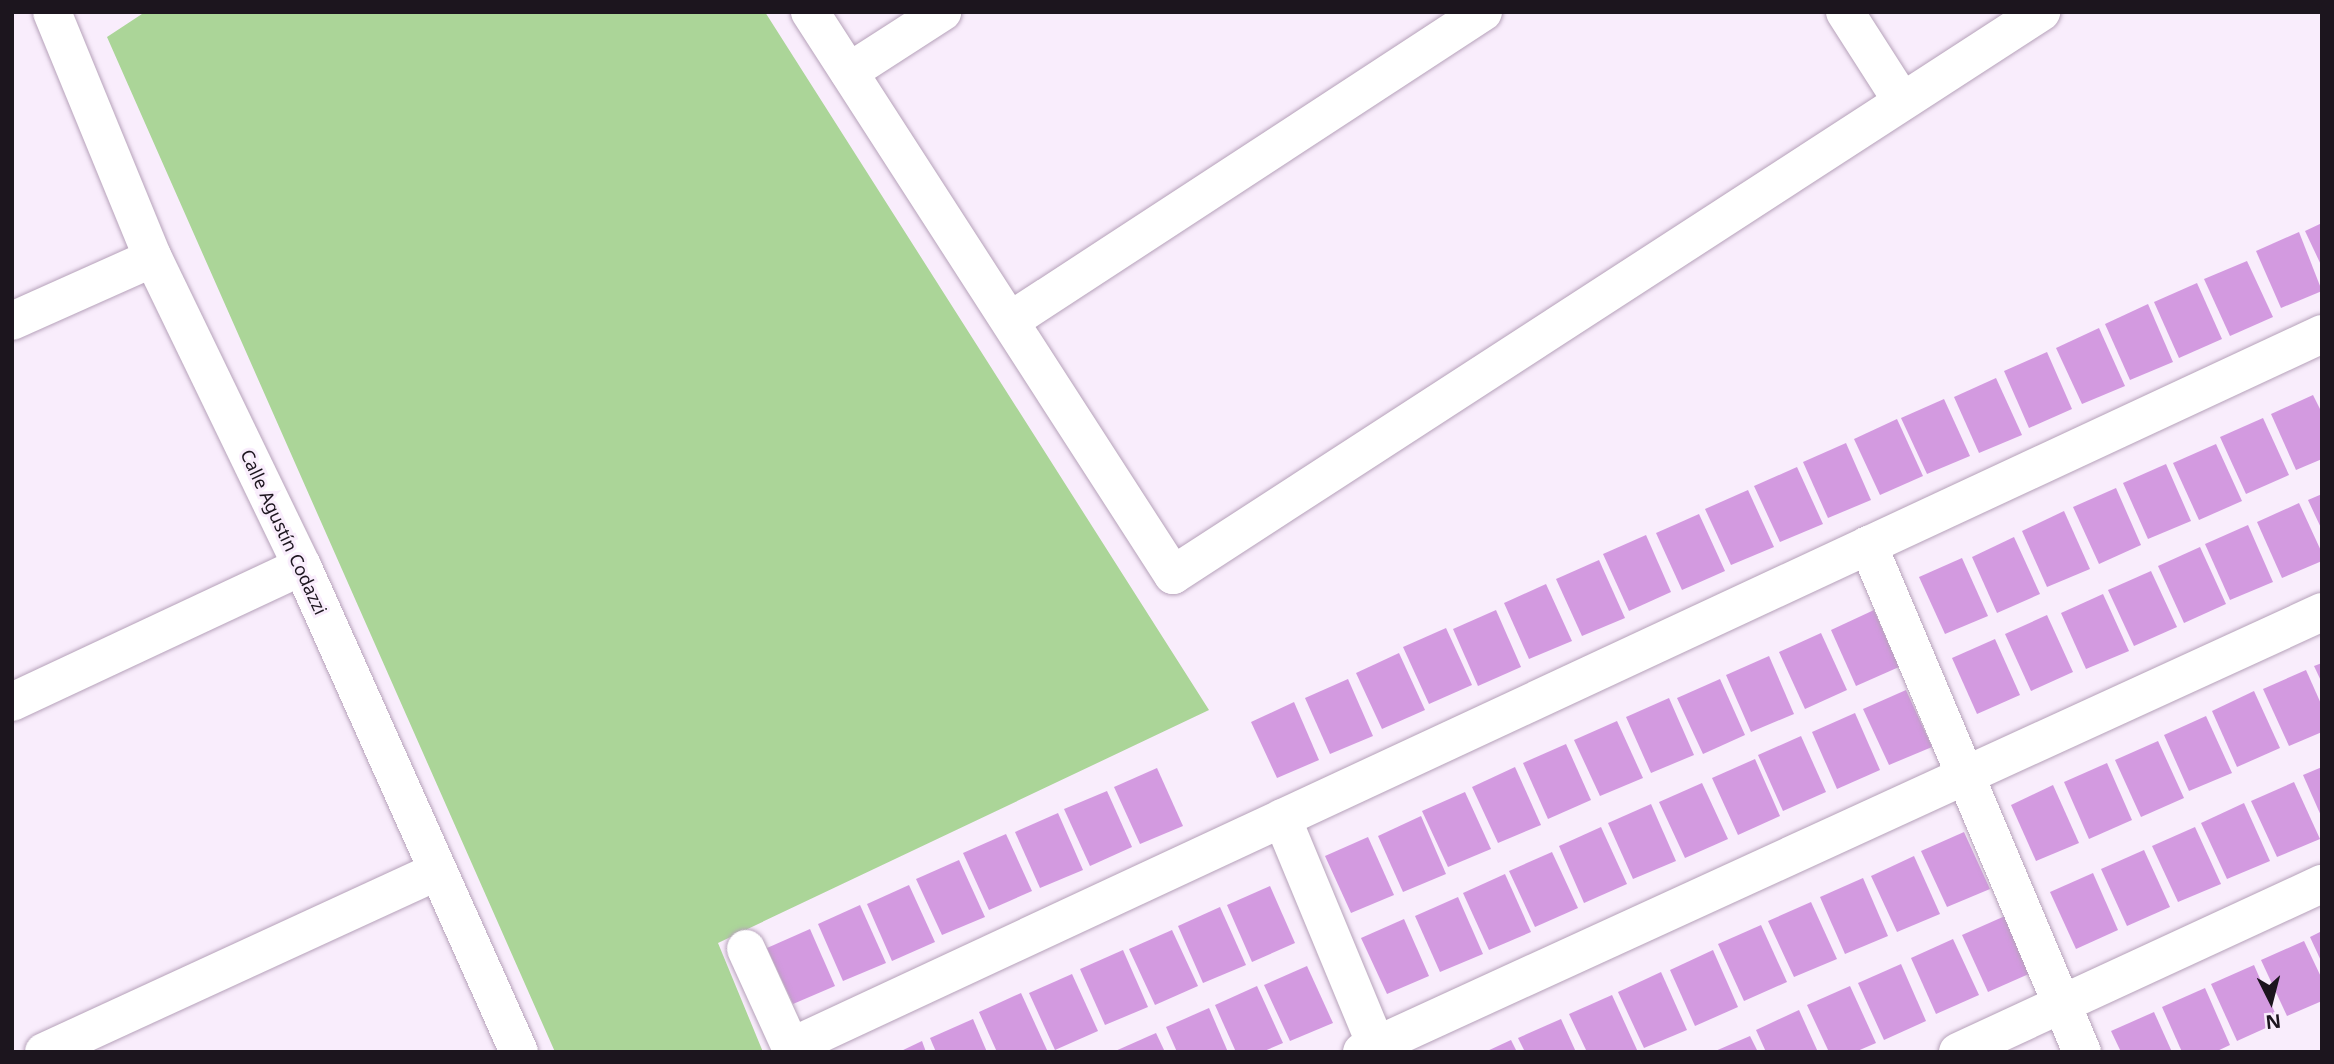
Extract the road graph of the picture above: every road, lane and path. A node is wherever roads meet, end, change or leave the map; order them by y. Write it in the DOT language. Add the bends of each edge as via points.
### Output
graph roads {
  1 [pos="810,12"];
  2 [pos="942,12"];
  3 [pos="1483,12"];
  4 [pos="1845,12"];
  5 [pos="2041,12"];
  6 [pos="55,14"];
  7 [pos="849,72"];
  8 [pos="1902,101"];
  9 [pos="153,258"];
  10 [pos="12,321"];
  11 [pos="1010,321"];
  12 [pos="2322,334"];
  13 [pos="1868,545"];
  14 [pos="302,566"];
  15 [pos="2322,612"];
  16 [pos="12,702"];
  17 [pos="1965,776"];
  18 [pos="1282,818"];
  19 [pos="437,872"];
  20 [pos="2322,884"];
  21 [pos="747,949"];
  22 [pos="2061,1004"];
  23 [pos="792,1049"];
  24 [pos="1373,1050"];
  25 [pos="44,1052"];
  26 [pos="519,1052"];
  27 [pos="1958,1052"];
  28 [pos="2082,1052"];
  1 -- 7 [label="street"];
  2 -- 7 [label="street"];
  3 -- 11 [label="street"];
  4 -- 8 [label="street"];
  5 -- 8 [label="street"];
  6 -- 9 [label="street, Calle Agustín Codazzi"];
  7 -- 11 [label="street"];
  8 -- 11 [label="street" via="1173,575"];
  9 -- 10 [label="street"];
  9 -- 14 [label="street, Calle Agustín Codazzi"];
  12 -- 13 [label="street"];
  13 -- 17 [label="street"];
  13 -- 18 [label="street"];
  14 -- 16 [label="street"];
  14 -- 19 [label="street, Calle Agustín Codazzi"];
  15 -- 17 [label="street"];
  17 -- 22 [label="street"];
  17 -- 24 [label="street"];
  18 -- 23 [label="street"];
  18 -- 24 [label="street"];
  19 -- 25 [label="street"];
  19 -- 26 [label="street, Calle Agustín Codazzi"];
  20 -- 22 [label="street"];
  21 -- 23 [label="street"];
  22 -- 27 [label="street"];
  22 -- 28 [label="street"];
}
